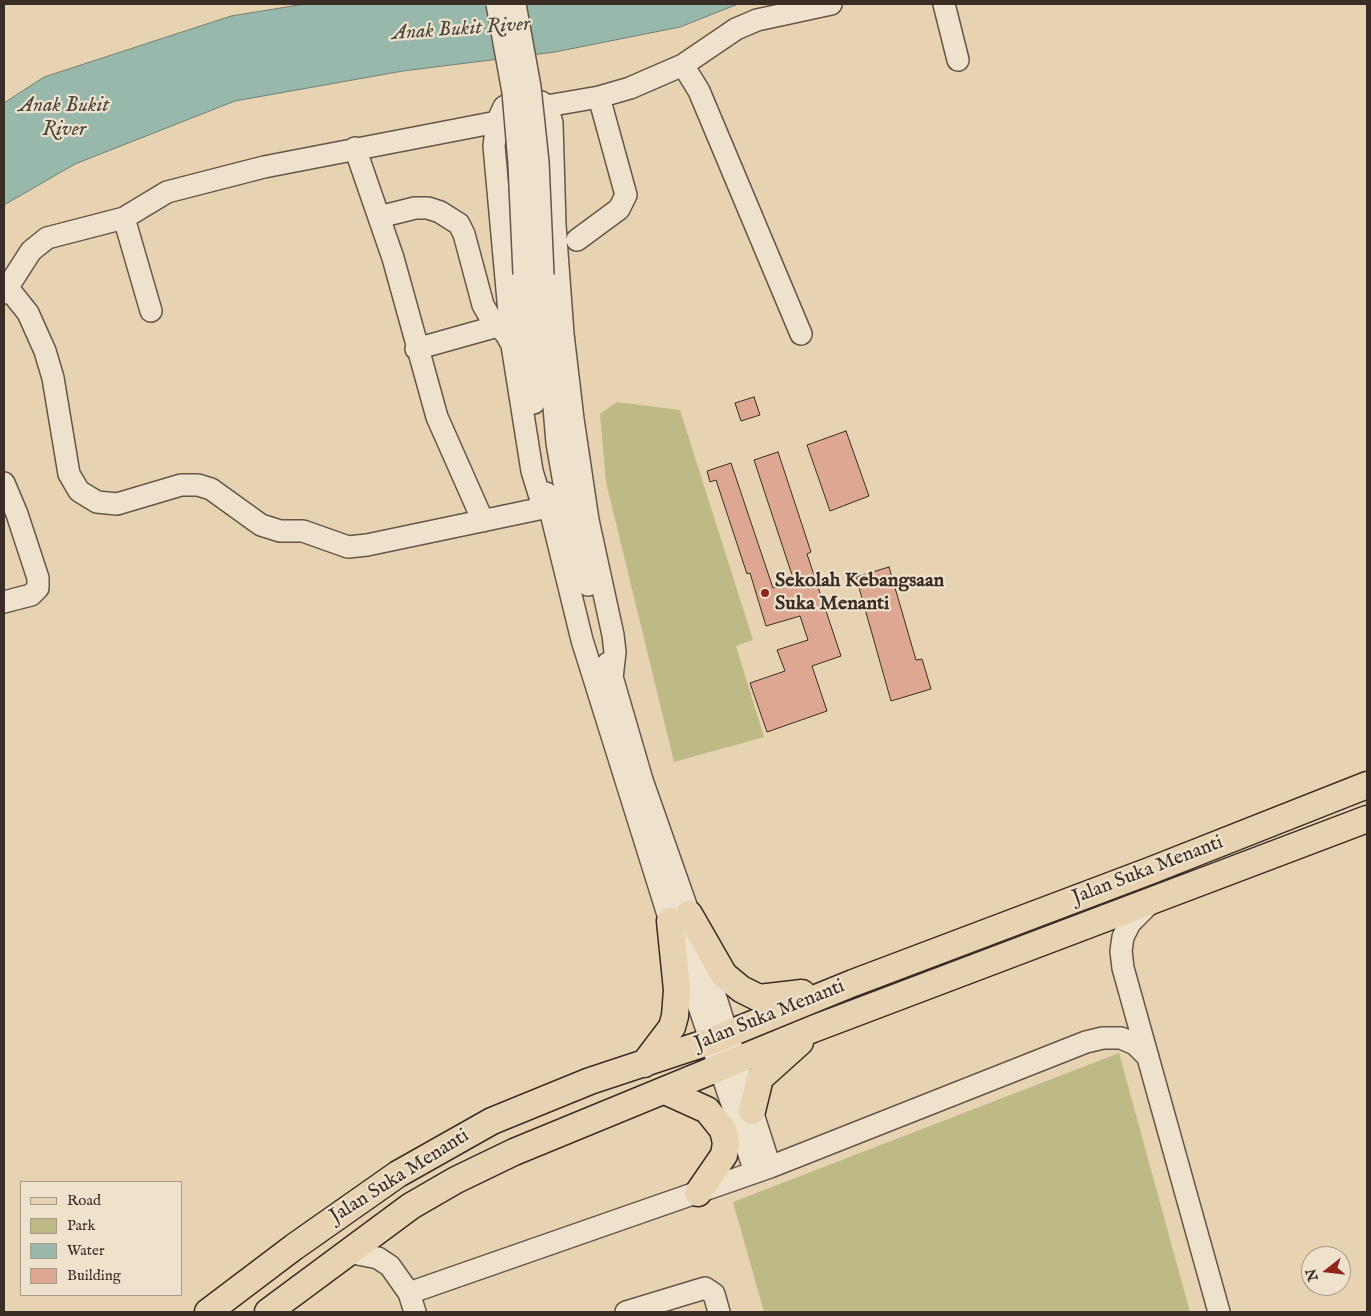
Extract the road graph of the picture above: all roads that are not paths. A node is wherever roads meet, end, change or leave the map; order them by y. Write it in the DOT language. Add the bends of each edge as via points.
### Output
graph roads {
  1 [pos="497,4"];
  2 [pos="515,4"];
  3 [pos="831,4"];
  4 [pos="944,4"];
  5 [pos="958,60"];
  6 [pos="683,65"];
  7 [pos="599,97"];
  8 [pos="547,106"];
  9 [pos="497,122"];
  10 [pos="355,148"];
  11 [pos="380,217"];
  12 [pos="124,218"];
  13 [pos="577,240"];
  14 [pos="533,274"];
  15 [pos="6,290"];
  16 [pos="151,311"];
  17 [pos="498,326"];
  18 [pos="800,334"];
  19 [pos="512,344"];
  20 [pos="416,349"];
  21 [pos="4,483"];
  22 [pos="548,507"];
  23 [pos="482,521"];
  24 [pos="4,602"];
  25 [pos="612,678"];
  26 [pos="1367,785"];
  27 [pos="1367,819"];
  28 [pos="1151,902"];
  29 [pos="679,917"];
  30 [pos="853,983"];
  31 [pos="813,1029"];
  32 [pos="719,1037"];
  33 [pos="1148,1057"];
  34 [pos="644,1064"];
  35 [pos="728,1065"];
  36 [pos="665,1091"];
  37 [pos="746,1118"];
  38 [pos="724,1155"];
  39 [pos="763,1170"];
  40 [pos="698,1192"];
  41 [pos="348,1252"];
  42 [pos="412,1303"];
  43 [pos="208,1312"];
  44 [pos="268,1312"];
  45 [pos="626,1312"];
  46 [pos="719,1312"];
  47 [pos="1219,1312"];
  1 -- 14 [label="street, bridge" via="512,92"];
  2 -- 14 [label="street, bridge" via="530,87 538,162"];
  3 -- 6 [label="street" via="757,20 736,29"];
  4 -- 5 [label="street"];
  6 -- 7 [label="street" via="650,81"];
  6 -- 18 [label="street" via="699,91"];
  7 -- 8 [label="street"];
  7 -- 13 [label="street" via="626,195 619,209"];
  8 -- 9 [label="street" via="533,98 517,99 504,107"];
  8 -- 25 [label="street" via="552,123 563,334 588,520 613,635"];
  9 -- 10 [label="street"];
  9 -- 19 [label="street" via="494,146"];
  10 -- 11 [label="street"];
  10 -- 12 [label="street" via="167,192"];
  11 -- 17 [label="street" via="428,208 459,224 484,305"];
  11 -- 20 [label="street"];
  12 -- 15 [label="street" via="47,238 30,251"];
  12 -- 16 [label="street"];
  14 -- 22 [label="street" via="535,413"];
  14 -- 25 [label="street" via="547,338 564,483"];
  15 -- 23 [label="street" via="28,313 45,351 53,378 69,474 79,491 97,502 117,504 181,485 198,485 211,489 261,525 280,531 303,531 348,547"];
  17 -- 19 [label="street"];
  17 -- 20 [label="street"];
  19 -- 22 [label="street" via="532,472 540,497"];
  20 -- 23 [label="street" via="444,436"];
  21 -- 24 [label="street" via="38,578 38,588 31,595"];
  22 -- 23 [label="street"];
  22 -- 29 [label="street" via="582,640"];
  25 -- 29 [label="street"];
  26 -- 30 [label="main road, Jalan Suka Menanti"];
  27 -- 28 [label="main road, Jalan Suka Menanti"];
  28 -- 31 [label="main road, Jalan Suka Menanti"];
  28 -- 33 [label="street" via="1130,923 1121,951"];
  29 -- 30 [label="main road" via="724,975 759,998"];
  29 -- 32 [label="street"];
  29 -- 34 [label="main road" via="675,1016 672,1027"];
  30 -- 32 [label="main road, Jalan Suka Menanti"];
  31 -- 35 [label="main road, Jalan Suka Menanti"];
  31 -- 37 [label="main road" via="760,1078"];
  32 -- 34 [label="main road, Jalan Suka Menanti"];
  32 -- 35 [label="street"];
  33 -- 39 [label="street" via="1135,1044 1121,1038 1086,1042"];
  33 -- 47 [label="street"];
  34 -- 43 [label="main road, Jalan Suka Menanti" via="538,1102 446,1145 376,1189"];
  35 -- 36 [label="main road, Jalan Suka Menanti"];
  35 -- 37 [label="street"];
  36 -- 38 [label="main road" via="698,1105 714,1117 723,1130"];
  36 -- 41 [label="main road, Jalan Suka Menanti" via="514,1152 456,1180 411,1206"];
  37 -- 38 [label="main road"];
  37 -- 39 [label="street"];
  38 -- 40 [label="main road"];
  39 -- 40 [label="street"];
  40 -- 42 [label="street"];
  41 -- 42 [label="street" via="378,1258 390,1266"];
  41 -- 44 [label="main road, Jalan Suka Menanti"];
  45 -- 46 [label="street" via="705,1288 714,1294"];
}
